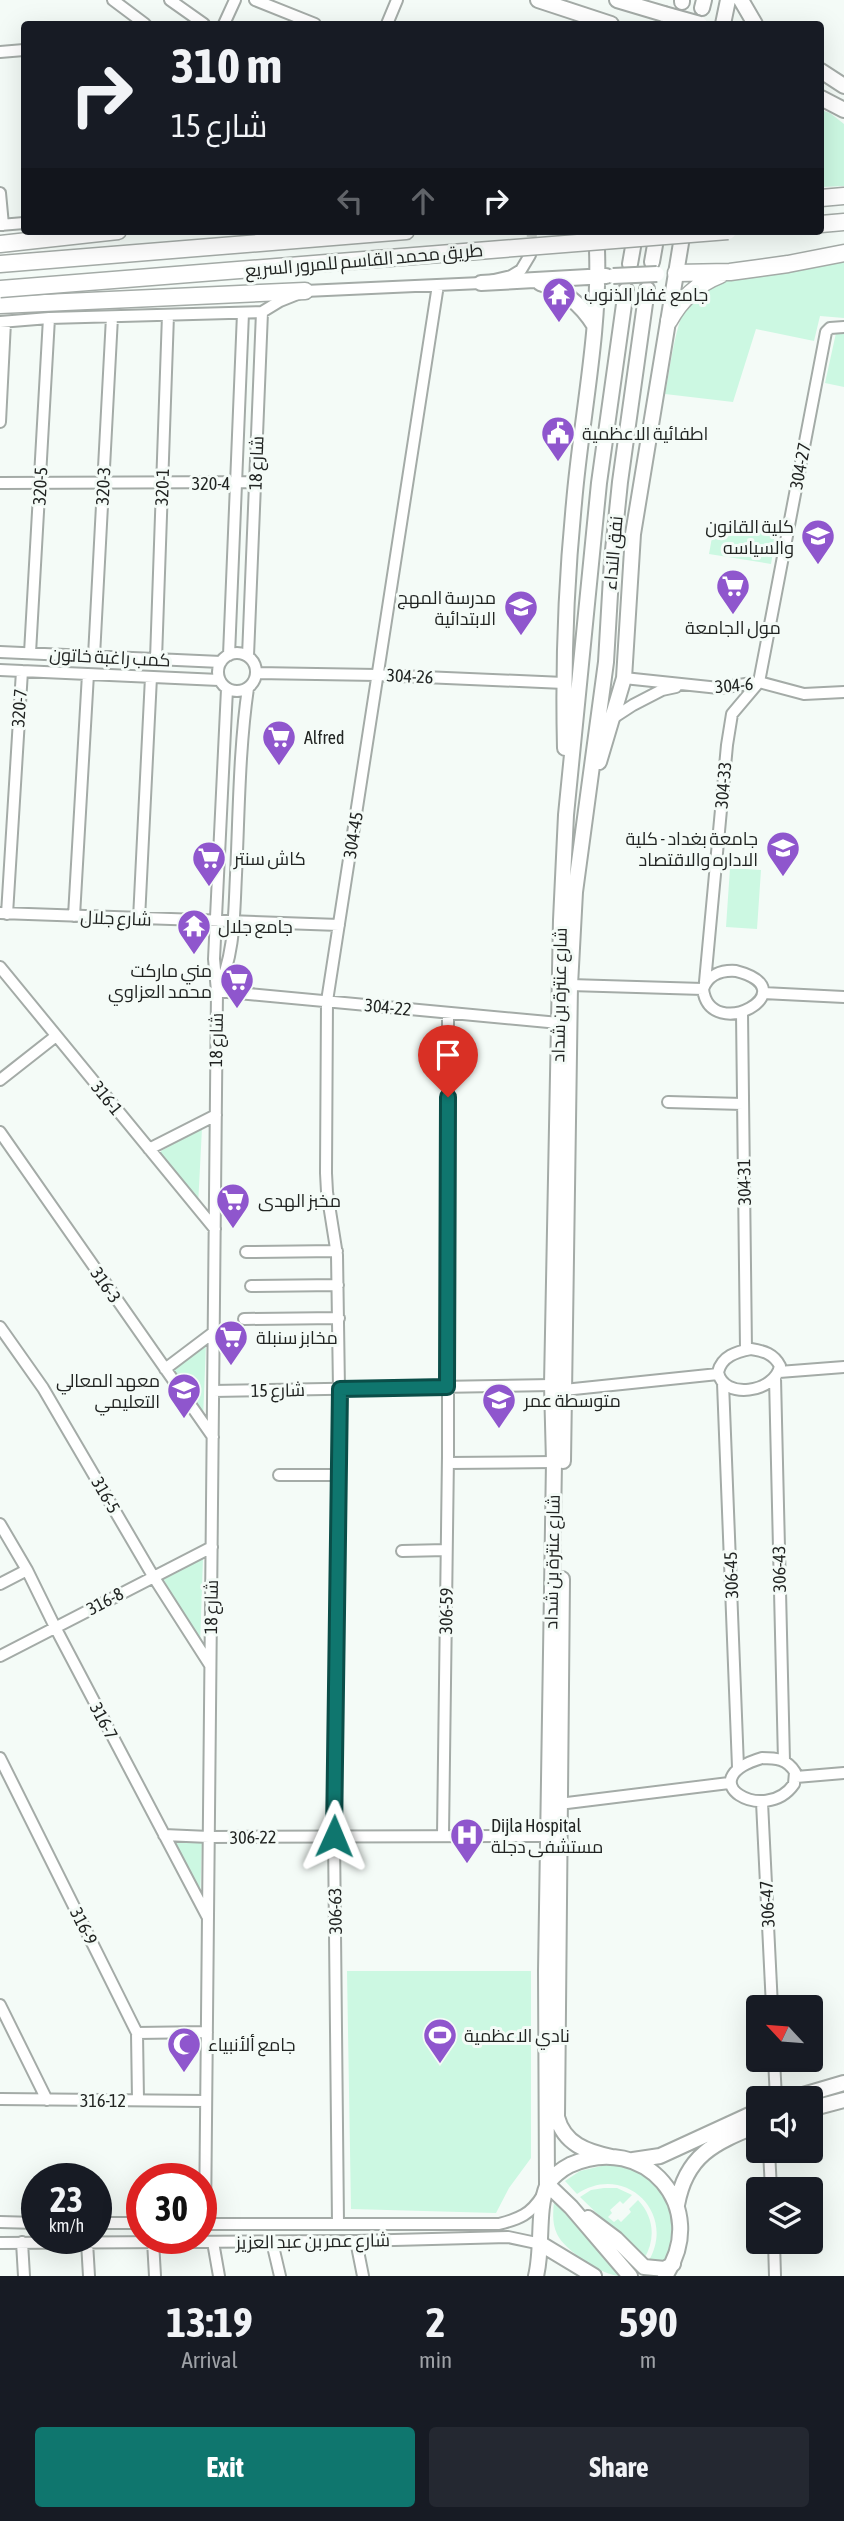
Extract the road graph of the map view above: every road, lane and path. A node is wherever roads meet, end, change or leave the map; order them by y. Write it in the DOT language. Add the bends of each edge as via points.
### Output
graph roads {
  1 [pos="113,0"];
  2 [pos="170,0"];
  3 [pos="235,0"];
  4 [pos="255,0"];
  5 [pos="397,0"];
  6 [pos="538,0"];
  7 [pos="728,0"];
  8 [pos="741,0"];
  9 [pos="621,1"];
  10 [pos="557,8"];
  11 [pos="141,21"];
  12 [pos="200,21"];
  13 [pos="226,21"];
  14 [pos="308,21"];
  15 [pos="388,21"];
  16 [pos="571,21"];
  17 [pos="601,21"];
  18 [pos="618,21"];
  19 [pos="689,21"];
  20 [pos="724,21"];
  21 [pos="753,21"];
  22 [pos="21,50"];
  23 [pos="0,52"];
  24 [pos="824,73"];
  25 [pos="844,86"];
  26 [pos="824,99"];
  27 [pos="844,110"];
  28 [pos="0,193"];
  29 [pos="844,196"];
  30 [pos="824,198"];
  31 [pos="844,222"];
  32 [pos="21,223"];
  33 [pos="824,224"];
  34 [pos="1,225"];
  35 [pos="82,235"];
  36 [pos="357,235"];
  37 [pos="679,235"];
  38 [pos="681,243"];
  39 [pos="0,244"];
  40 [pos="655,245"];
  41 [pos="633,247"];
  42 [pos="597,250"];
  43 [pos="844,253"];
  44 [pos="530,255"];
  45 [pos="0,264"];
  46 [pos="630,264"];
  47 [pos="654,268"];
  48 [pos="730,272"];
  49 [pos="676,273"];
  50 [pos="597,276"];
  51 [pos="528,280"];
  52 [pos="481,282"];
  53 [pos="438,285"];
  54 [pos="0,289"];
  55 [pos="647,289"];
  56 [pos="626,290"];
  57 [pos="305,291"];
  58 [pos="0,305"];
  59 [pos="262,312"];
  60 [pos="243,313"];
  61 [pos="168,315"];
  62 [pos="112,317"];
  63 [pos="49,318"];
  64 [pos="669,321"];
  65 [pos="3,322"];
  66 [pos="594,326"];
  67 [pos="844,327"];
  68 [pos="0,422"];
  69 [pos="255,482"];
  70 [pos="0,483"];
  71 [pos="40,483"];
  72 [pos="103,483"];
  73 [pos="162,483"];
  74 [pos="236,483"];
  75 [pos="0,652"];
  76 [pos="30,653"];
  77 [pos="94,656"];
  78 [pos="248,656"];
  79 [pos="225,658"];
  80 [pos="156,659"];
  81 [pos="0,670"];
  82 [pos="22,671"];
  83 [pos="256,673"];
  84 [pos="88,674"];
  85 [pos="377,675"];
  86 [pos="150,677"];
  87 [pos="624,678"];
  88 [pos="219,680"];
  89 [pos="759,682"];
  90 [pos="564,683"];
  91 [pos="682,685"];
  92 [pos="248,688"];
  93 [pos="227,689"];
  94 [pos="844,692"];
  95 [pos="610,720"];
  96 [pos="566,816"];
  97 [pos="583,817"];
  98 [pos="3,914"];
  99 [pos="74,916"];
  100 [pos="139,919"];
  101 [pos="216,922"];
  102 [pos="233,922"];
  103 [pos="339,925"];
  104 [pos="0,967"];
  105 [pos="570,985"];
  106 [pos="704,986"];
  107 [pos="217,991"];
  108 [pos="763,993"];
  109 [pos="844,997"];
  110 [pos="327,1001"];
  111 [pos="448,1013"];
  112 [pos="741,1013"];
  113 [pos="559,1023"];
  114 [pos="56,1036"];
  115 [pos="0,1080"];
  116 [pos="668,1101"];
  117 [pos="743,1104"];
  118 [pos="216,1115"];
  119 [pos="0,1132"];
  120 [pos="149,1149"];
  121 [pos="215,1229"];
  122 [pos="337,1251"];
  123 [pos="246,1252"];
  124 [pos="338,1285"];
  125 [pos="251,1286"];
  126 [pos="338,1318"];
  127 [pos="244,1319"];
  128 [pos="0,1327"];
  129 [pos="214,1332"];
  130 [pos="746,1350"];
  131 [pos="844,1367"];
  132 [pos="165,1369"];
  133 [pos="777,1375"];
  134 [pos="721,1379"];
  135 [pos="447,1387"];
  136 [pos="558,1387"];
  137 [pos="340,1389"];
  138 [pos="213,1391"];
  139 [pos="213,1437"];
  140 [pos="554,1462"];
  141 [pos="447,1463"];
  142 [pos="279,1475"];
  143 [pos="339,1475"];
  144 [pos="0,1524"];
  145 [pos="212,1547"];
  146 [pos="446,1550"];
  147 [pos="402,1551"];
  148 [pos="27,1570"];
  149 [pos="153,1576"];
  150 [pos="0,1584"];
  151 [pos="55,1627"];
  152 [pos="0,1656"];
  153 [pos="210,1665"];
  154 [pos="0,1758"];
  155 [pos="784,1761"];
  156 [pos="738,1767"];
  157 [pos="844,1773"];
  158 [pos="796,1777"];
  159 [pos="729,1783"];
  160 [pos="762,1802"];
  161 [pos="559,1804"];
  162 [pos="164,1835"];
  163 [pos="443,1835"];
  164 [pos="334,1836"];
  165 [pos="548,1836"];
  166 [pos="209,1837"];
  167 [pos="208,1919"];
  168 [pos="771,1995"];
  169 [pos="0,2005"];
  170 [pos="207,2032"];
  171 [pos="137,2033"];
  172 [pos="844,2083"];
  173 [pos="823,2089"];
  174 [pos="0,2099"];
  175 [pos="47,2100"];
  176 [pos="138,2100"];
  177 [pos="844,2100"];
  178 [pos="206,2101"];
  179 [pos="823,2106"];
  180 [pos="746,2117"];
  181 [pos="746,2130"];
  182 [pos="612,2157"];
  183 [pos="628,2159"];
  184 [pos="204,2163"];
  185 [pos="547,2184"];
  186 [pos="677,2205"];
  187 [pos="571,2207"];
  188 [pos="0,2222"];
  189 [pos="21,2222"];
  190 [pos="338,2223"];
  191 [pos="217,2224"];
  192 [pos="356,2241"];
  193 [pos="21,2242"];
  194 [pos="217,2242"];
  195 [pos="272,2242"];
  196 [pos="0,2243"];
  197 [pos="541,2244"];
  198 [pos="23,2254"];
  199 [pos="88,2254"];
  200 [pos="154,2254"];
  201 [pos="215,2254"];
  202 [pos="774,2254"];
  203 [pos="674,2263"];
  204 [pos="24,2276"];
  205 [pos="89,2276"];
  206 [pos="155,2276"];
  207 [pos="219,2276"];
  208 [pos="280,2276"];
  209 [pos="363,2276"];
  210 [pos="536,2276"];
  211 [pos="594,2276"];
  212 [pos="630,2276"];
  213 [pos="665,2276"];
  214 [pos="775,2276"];
  1 -- 11 [label="street"];
  2 -- 12 [label="street"];
  3 -- 13 [label="street"];
  4 -- 14 [label="street"];
  5 -- 15 [label="street"];
  6 -- 10 [label="main road"];
  7 -- 20 [label="main road"];
  8 -- 21 [label="main road"];
  9 -- 18 [label="main road"];
  9 -- 19 [label="main road, bridge"];
  10 -- 16 [label="main road"];
  10 -- 17 [label="main road"];
  22 -- 23 [label="street"];
  24 -- 25 [label="main road"];
  26 -- 27 [label="main road"];
  28 -- 34 [label="street"];
  29 -- 30 [label="highway"];
  31 -- 33 [label="highway"];
  32 -- 34 [label="street"];
  35 -- 39 [label="highway"];
  36 -- 45 [label="highway, طريق محمد القاسم للمرور السريع"];
  37 -- 54 [label="highway, طريق محمد القاسم للمرور السريع, bridge"];
  38 -- 49 [label="main road"];
  40 -- 47 [label="main road"];
  41 -- 46 [label="main road"];
  42 -- 50 [label="main road"];
  43 -- 48 [label="highway"];
  44 -- 52 [label="street" via="511,276"];
  47 -- 49 [label="main road"];
  47 -- 50 [label="main road, bridge"];
  48 -- 49 [label="highway"];
  48 -- 64 [label="highway" via="690,292"];
  49 -- 64 [label="main road"];
  50 -- 51 [label="main road"];
  50 -- 66 [label="main road"];
  51 -- 52 [label="main road"];
  51 -- 66 [label="main road" via="564,293"];
  52 -- 53 [label="street"];
  53 -- 57 [label="street"];
  53 -- 85 [label="street, 304-45"];
  55 -- 97 [label="main road, نفق النداء" via="620,482 606,662"];
  56 -- 96 [label="main road, نفق النداء" via="599,483"];
  57 -- 58 [label="highway"];
  57 -- 59 [label="street"];
  59 -- 60 [label="street"];
  59 -- 69 [label="street, شارع 18"];
  60 -- 61 [label="street"];
  60 -- 74 [label="street, شارع 18"];
  61 -- 62 [label="street"];
  61 -- 73 [label="street, 320-1"];
  62 -- 63 [label="street"];
  62 -- 72 [label="street, 320-3"];
  63 -- 65 [label="street"];
  63 -- 71 [label="street, 320-5"];
  64 -- 87 [label="main road" via="633,534"];
  65 -- 68 [label="street"];
  66 -- 90 [label="main road" via="573,504"];
  67 -- 89 [label="street, 304-27" via="826,332"];
  69 -- 74 [label="street, 320-4"];
  69 -- 78 [label="street, شارع 18"];
  70 -- 71 [label="street, 320-4"];
  71 -- 72 [label="street, 320-4"];
  71 -- 76 [label="street, 320-5"];
  72 -- 73 [label="street, 320-4"];
  72 -- 77 [label="street, 320-3"];
  73 -- 74 [label="street, 320-4"];
  73 -- 80 [label="street, 320-1"];
  74 -- 79 [label="street, شارع 18"];
  75 -- 76 [label="street, كمب راغبة خاتون"];
  76 -- 77 [label="street, كمب راغبة خاتون"];
  77 -- 80 [label="street, كمب راغبة خاتون"];
  78 -- 79 [label="street" via="239,653"];
  78 -- 83 [label="street"];
  79 -- 80 [label="street, كمب راغبة خاتون"];
  79 -- 88 [label="street"];
  81 -- 82 [label="street, كمب راغبة خاتون"];
  82 -- 84 [label="street, كمب راغبة خاتون"];
  82 -- 98 [label="street, 320-7"];
  83 -- 85 [label="street, 304-26"];
  83 -- 92 [label="street"];
  84 -- 86 [label="street, كمب راغبة خاتون"];
  84 -- 99 [label="street"];
  85 -- 90 [label="street, 304-26"];
  85 -- 103 [label="street, 304-45"];
  86 -- 88 [label="street, كمب راغبة خاتون"];
  86 -- 100 [label="street"];
  87 -- 91 [label="street, 304-6"];
  87 -- 95 [label="main road"];
  88 -- 93 [label="street"];
  89 -- 91 [label="street, 304-6" via="719,688"];
  89 -- 94 [label="street, 304-6" via="804,694"];
  89 -- 106 [label="street, 304-33" via="733,714 731,724"];
  90 -- 96 [label="main road"];
  91 -- 95 [label="street" via="652,695"];
  92 -- 93 [label="street"];
  92 -- 102 [label="street, شارع 18"];
  93 -- 101 [label="street, شارع 18"];
  95 -- 97 [label="main road"];
  96 -- 113 [label="main road, شارع عنترة بن شداد"];
  97 -- 105 [label="main road, شارع عنترة بن شداد"];
  98 -- 99 [label="street, شارع جلال"];
  99 -- 100 [label="street, شارع جلال"];
  100 -- 101 [label="street, شارع جلال"];
  101 -- 102 [label="street, شارع جلال"];
  101 -- 107 [label="street, شارع 18"];
  102 -- 103 [label="street, شارع جلال"];
  102 -- 107 [label="street, شارع 18" via="227,968"];
  103 -- 110 [label="street, 304-45"];
  104 -- 114 [label="street, 316-1"];
  105 -- 106 [label="street"];
  105 -- 136 [label="main road, شارع عنترة بن شداد"];
  106 -- 108 [label="street" via="716,974 736,971 755,980"];
  106 -- 112 [label="street" via="707,1001 715,1009"];
  107 -- 110 [label="street, 304-22"];
  107 -- 118 [label="street, شارع 18"];
  108 -- 109 [label="street"];
  108 -- 112 [label="street" via="757,1005"];
  110 -- 111 [label="street, 304-22"];
  110 -- 122 [label="street, 304-45" via="327,1192"];
  111 -- 113 [label="street, 304-22"];
  111 -- 135 [label="street, 306-59"];
  112 -- 117 [label="street, 304-31"];
  113 -- 136 [label="main road, شارع عنترة بن شداد"];
  114 -- 115 [label="street"];
  114 -- 120 [label="street, 316-1"];
  116 -- 117 [label="street"];
  117 -- 130 [label="street, 304-31"];
  118 -- 120 [label="street"];
  118 -- 121 [label="street, شارع 18"];
  119 -- 132 [label="street, 316-3"];
  120 -- 121 [label="street, 316-1"];
  121 -- 129 [label="street, شارع 18"];
  122 -- 123 [label="street"];
  122 -- 124 [label="street, 304-45"];
  124 -- 125 [label="street"];
  124 -- 126 [label="street, 304-45"];
  126 -- 127 [label="street"];
  126 -- 137 [label="street, 304-45"];
  128 -- 149 [label="street, 316-5" via="43,1388"];
  129 -- 132 [label="street"];
  129 -- 138 [label="street, شارع 18"];
  130 -- 133 [label="street" via="769,1354 777,1361"];
  130 -- 134 [label="street" via="724,1360 719,1366"];
  131 -- 133 [label="street, شارع 15"];
  132 -- 139 [label="street, 316-3"];
  133 -- 134 [label="street, شارع 15" via="764,1387 748,1390 730,1387"];
  133 -- 155 [label="street, 306-43"];
  134 -- 136 [label="street, شارع 15"];
  134 -- 156 [label="street, 306-45"];
  135 -- 136 [label="street, شارع 15"];
  135 -- 137 [label="street, شارع 15"];
  135 -- 141 [label="street, 306-59"];
  136 -- 140 [label="main road, شارع عنترة بن شداد"];
  136 -- 161 [label="main road, شارع عنترة بن شداد"];
  137 -- 138 [label="street, شارع 15"];
  137 -- 143 [label="street, 306-63"];
  138 -- 139 [label="street, شارع 18"];
  139 -- 145 [label="street, شارع 18"];
  140 -- 141 [label="street"];
  140 -- 165 [label="main road, شارع عنترة بن شداد"];
  141 -- 146 [label="street, 306-59"];
  142 -- 143 [label="street"];
  143 -- 164 [label="street, 306-63"];
  144 -- 148 [label="street, 316-7"];
  145 -- 149 [label="street, 316-8"];
  145 -- 153 [label="street, شارع 18"];
  146 -- 147 [label="street"];
  146 -- 163 [label="street, 306-59"];
  148 -- 150 [label="street"];
  148 -- 151 [label="street, 316-7"];
  149 -- 151 [label="street, 316-8"];
  149 -- 153 [label="street, 316-5"];
  151 -- 152 [label="street, 316-8"];
  151 -- 162 [label="street, 316-7"];
  153 -- 166 [label="street, شارع 18"];
  154 -- 171 [label="street, 316-9"];
  155 -- 156 [label="street" via="762,1758"];
  155 -- 158 [label="street"];
  156 -- 159 [label="street"];
  157 -- 158 [label="street"];
  158 -- 160 [label="street" via="783,1796"];
  159 -- 160 [label="street" via="740,1797"];
  159 -- 161 [label="street"];
  160 -- 168 [label="street, 306-47"];
  161 -- 182 [label="main road, شارع عنترة بن شداد" via="557,2117 573,2143"];
  162 -- 166 [label="street, 306-22"];
  162 -- 167 [label="street, 316-7"];
  163 -- 164 [label="street, 306-22"];
  163 -- 165 [label="street, 306-22"];
  164 -- 166 [label="street, 306-22"];
  164 -- 190 [label="street, 306-63"];
  165 -- 185 [label="main road, شارع عنترة بن شداد"];
  166 -- 167 [label="street, شارع 18"];
  167 -- 170 [label="street, شارع 18"];
  169 -- 175 [label="street"];
  170 -- 171 [label="street"];
  170 -- 178 [label="street, شارع 18"];
  171 -- 176 [label="street, 316-9"];
  172 -- 173 [label="main road"];
  174 -- 175 [label="street, 316-12"];
  175 -- 176 [label="street, 316-12"];
  176 -- 178 [label="street, 316-12"];
  177 -- 179 [label="main road"];
  178 -- 184 [label="street, شارع 18"];
  180 -- 183 [label="main road" via="660,2156"];
  181 -- 186 [label="main road" via="701,2154 684,2178"];
  182 -- 183 [label="main road"];
  182 -- 185 [label="main road" via="579,2162"];
  183 -- 186 [label="main road" via="656,2174"];
  185 -- 187 [label="main road"];
  185 -- 190 [label="street, شارع عمر بن عبد العزيز" via="533,2209 499,2224"];
  185 -- 197 [label="main road, شارع عنترة بن شداد"];
  186 -- 203 [label="main road" via="681,2235"];
  187 -- 203 [label="main road" via="616,2239 644,2267 665,2269"];
  187 -- 212 [label="main road"];
  188 -- 189 [label="street"];
  190 -- 191 [label="street, شارع عمر بن عبد العزيز"];
  192 -- 195 [label="street, شارع عمر بن عبد العزيز"];
  192 -- 197 [label="street, شارع عمر بن عبد العزيز" via="508,2237"];
  192 -- 209 [label="street"];
  193 -- 196 [label="street, شارع عمر بن عبد العزيز"];
  194 -- 195 [label="street, شارع عمر بن عبد العزيز"];
  195 -- 208 [label="street"];
  197 -- 210 [label="main road, شارع عنترة بن شداد"];
  197 -- 211 [label="main road"];
  198 -- 204 [label="street"];
  199 -- 205 [label="street"];
  200 -- 206 [label="street"];
  201 -- 207 [label="street"];
  202 -- 214 [label="street"];
  203 -- 213 [label="main road"];
}
